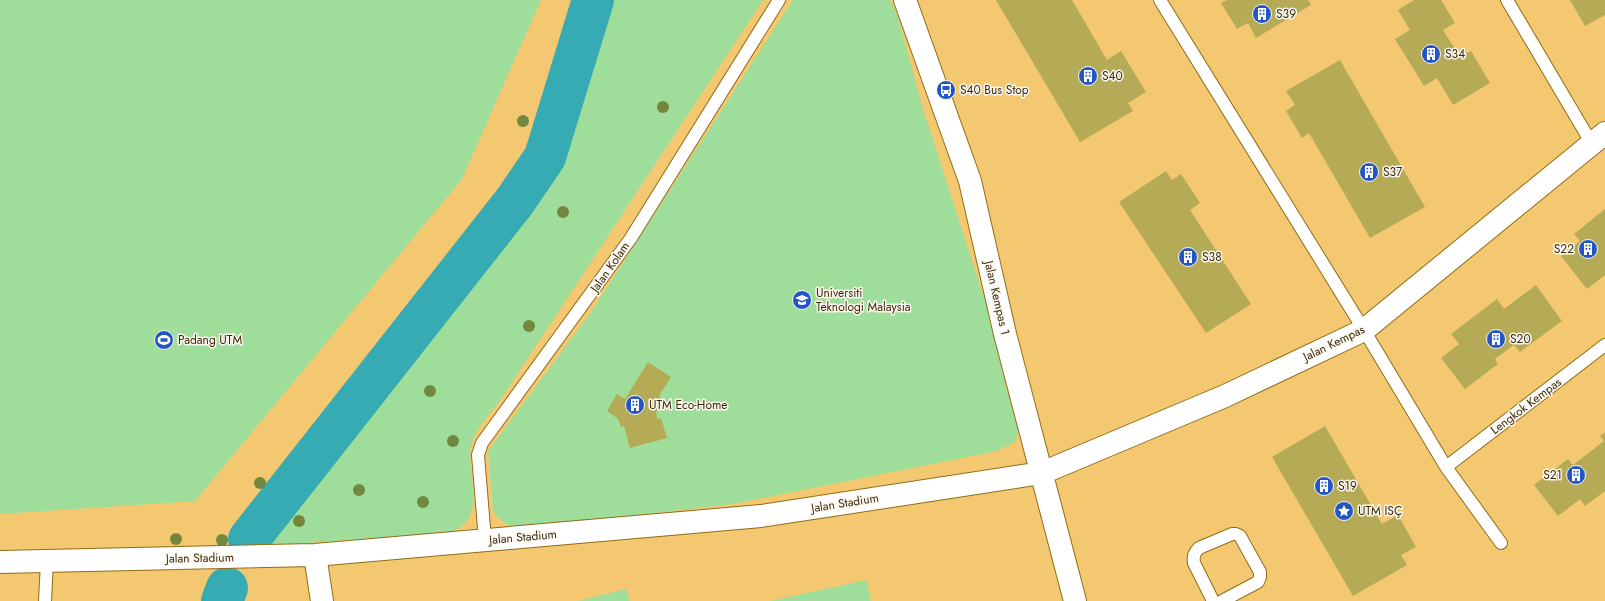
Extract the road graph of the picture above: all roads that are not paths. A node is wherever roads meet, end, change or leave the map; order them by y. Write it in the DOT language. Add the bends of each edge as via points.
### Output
graph roads {
  1 [pos="779,0"];
  2 [pos="905,0"];
  3 [pos="1160,0"];
  4 [pos="1507,0"];
  5 [pos="1598,139"];
  6 [pos="1364,330"];
  7 [pos="1605,345"];
  8 [pos="1446,467"];
  9 [pos="1042,473"];
  10 [pos="485,540"];
  11 [pos="1501,543"];
  12 [pos="315,555"];
  13 [pos="47,561"];
  14 [pos="0,562"];
  15 [pos="45,601"];
  16 [pos="322,601"];
  17 [pos="1075,601"];
  18 [pos="1213,601"];
  19 [pos="1222,601"];
  1 -- 10 [label="lane, Jalan Kolam" via="631,238 482,443 478,455"];
  2 -- 9 [label="street, Jalan Kempas 1" via="970,181 1005,334"];
  3 -- 6 [label="lane"];
  4 -- 5 [label="lane"];
  5 -- 6 [label="street, Jalan Kempas"];
  6 -- 8 [label="lane"];
  6 -- 9 [label="street, Jalan Kempas" via="1225,396"];
  7 -- 8 [label="lane, Lengkok Kempas"];
  8 -- 11 [label="lane"];
  9 -- 10 [label="street, Jalan Stadium" via="761,516"];
  9 -- 17 [label="street, Jalan Kempas 1"];
  10 -- 12 [label="street, Jalan Stadium"];
  12 -- 13 [label="street, Jalan Stadium"];
  12 -- 16 [label="street"];
  13 -- 14 [label="street, Jalan Stadium"];
  13 -- 15 [label="lane"];
  18 -- 19 [label="lane" via="1193,557 1199,548 1236,534 1240,536 1260,572 1260,578 1258,582"];
}
